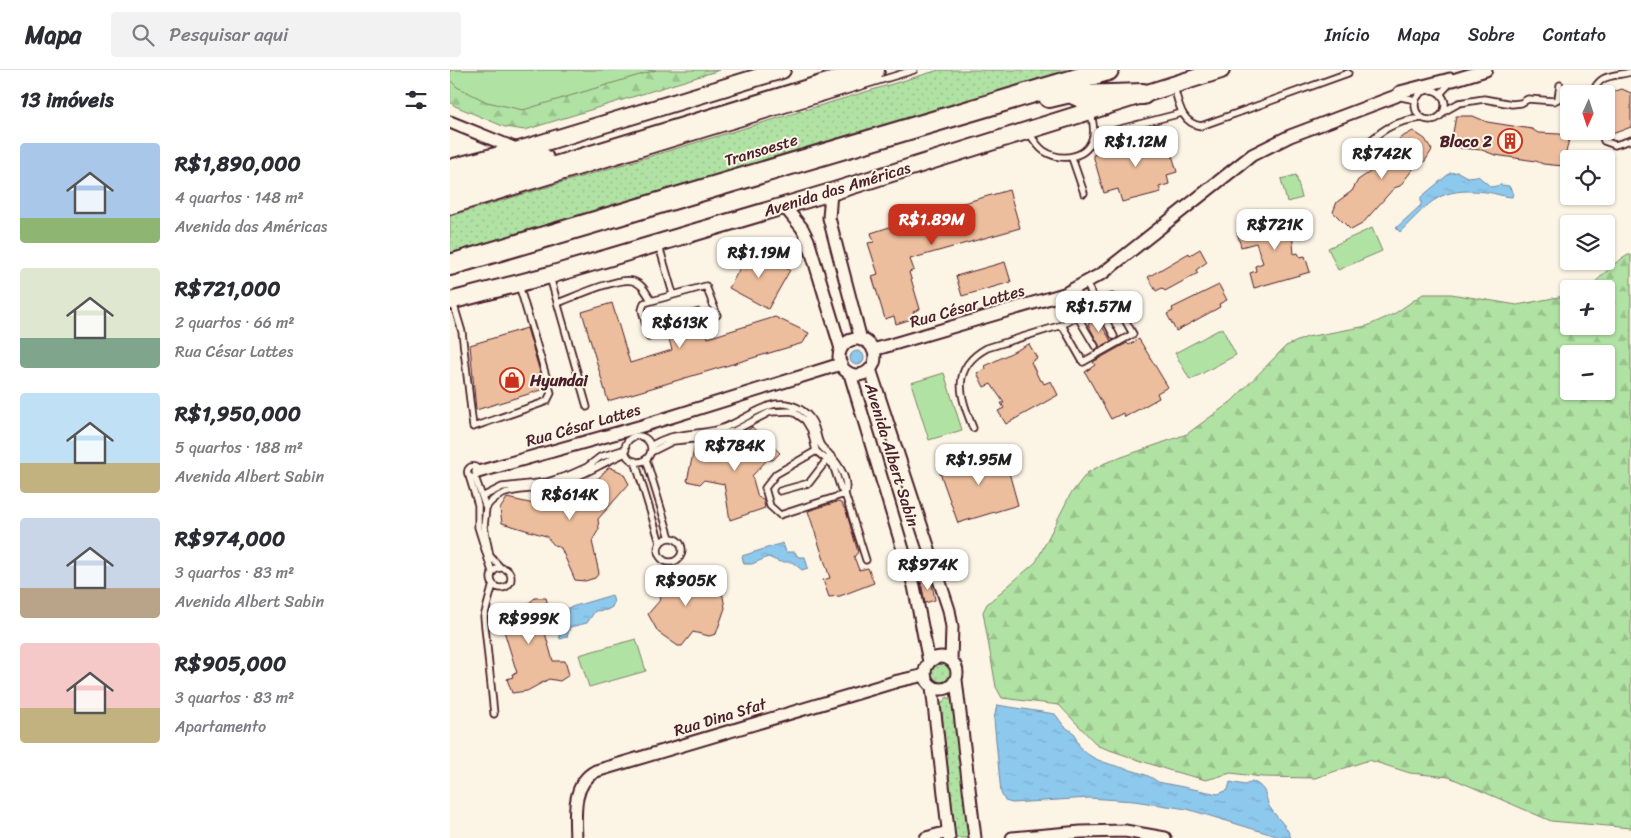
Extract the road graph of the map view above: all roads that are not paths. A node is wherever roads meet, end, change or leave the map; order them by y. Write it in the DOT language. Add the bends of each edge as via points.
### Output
graph roads {
  1 [pos="782,70"];
  2 [pos="874,70"];
  3 [pos="914,70"];
  4 [pos="1108,70"];
  5 [pos="1221,70"];
  6 [pos="1486,70"];
  7 [pos="1631,72"];
  8 [pos="1348,73"];
  9 [pos="1454,80"];
  10 [pos="1560,84"];
  11 [pos="1173,85"];
  12 [pos="1596,85"];
  13 [pos="1143,94"];
  14 [pos="1440,94"];
  15 [pos="1396,96"];
  16 [pos="1416,100"];
  17 [pos="996,103"];
  18 [pos="1091,111"];
  19 [pos="1443,112"];
  20 [pos="1182,113"];
  21 [pos="1422,118"];
  22 [pos="450,122"];
  23 [pos="1028,131"];
  24 [pos="1093,136"];
  25 [pos="1604,140"];
  26 [pos="1631,140"];
  27 [pos="519,150"];
  28 [pos="587,157"];
  29 [pos="1072,158"];
  30 [pos="1350,159"];
  31 [pos="450,168"];
  32 [pos="450,180"];
  33 [pos="830,192"];
  34 [pos="1084,193"];
  35 [pos="450,198"];
  36 [pos="783,206"];
  37 [pos="450,210"];
  38 [pos="658,243"];
  39 [pos="496,253"];
  40 [pos="450,265"];
  41 [pos="550,275"];
  42 [pos="450,276"];
  43 [pos="519,283"];
  44 [pos="1086,283"];
  45 [pos="673,294"];
  46 [pos="1064,294"];
  47 [pos="651,300"];
  48 [pos="451,301"];
  49 [pos="558,303"];
  50 [pos="1097,305"];
  51 [pos="717,315"];
  52 [pos="1077,316"];
  53 [pos="1062,325"];
  54 [pos="1114,336"];
  55 [pos="649,337"];
  56 [pos="861,340"];
  57 [pos="1095,346"];
  58 [pos="841,349"];
  59 [pos="873,350"];
  60 [pos="841,364"];
  61 [pos="870,369"];
  62 [pos="850,374"];
  63 [pos="587,407"];
  64 [pos="648,424"];
  65 [pos="973,428"];
  66 [pos="611,435"];
  67 [pos="642,436"];
  68 [pos="626,448"];
  69 [pos="651,449"];
  70 [pos="816,451"];
  71 [pos="829,457"];
  72 [pos="646,459"];
  73 [pos="635,461"];
  74 [pos="474,475"];
  75 [pos="780,492"];
  76 [pos="845,494"];
  77 [pos="482,497"];
  78 [pos="486,508"];
  79 [pos="670,538"];
  80 [pos="660,543"];
  81 [pos="866,560"];
  82 [pos="500,567"];
  83 [pos="492,572"];
  84 [pos="493,584"];
  85 [pos="951,660"];
  86 [pos="929,662"];
  87 [pos="925,675"];
  88 [pos="956,680"];
  89 [pos="932,687"];
  90 [pos="494,714"];
  91 [pos="1126,834"];
  92 [pos="948,835"];
  93 [pos="576,838"];
  94 [pos="926,838"];
  95 [pos="975,838"];
  96 [pos="1012,838"];
  97 [pos="1165,838"];
  1 -- 27 [label="main road"];
  2 -- 28 [label="highway"];
  3 -- 37 [label="lane, Transoeste"];
  4 -- 17 [label="highway"];
  5 -- 11 [label="main road, Avenida das Américas"];
  6 -- 9 [label="street, Rua César Lattes"];
  7 -- 12 [label="lane" via="1604,77"];
  8 -- 20 [label="lane" via="1201,126 1192,125"];
  9 -- 14 [label="lane"];
  9 -- 15 [label="street, Rua César Lattes" via="1400,92"];
  10 -- 19 [label="lane" via="1558,99 1554,101 1528,99 1512,104 1472,100"];
  11 -- 13 [label="main road, Avenida das Américas"];
  11 -- 20 [label="lane"];
  13 -- 17 [label="highway" via="1079,96 1070,92 1026,103"];
  13 -- 18 [label="main road, Avenida das Américas"];
  14 -- 16 [label="lane" via="1426,90"];
  14 -- 19 [label="lane" via="1444,102"];
  15 -- 16 [label="lane"];
  15 -- 44 [label="street, Rua César Lattes" via="1290,136 1252,155"];
  16 -- 21 [label="lane" via="1416,110"];
  17 -- 39 [label="highway"];
  18 -- 23 [label="main road, Avenida das Américas"];
  18 -- 24 [label="lane"];
  19 -- 21 [label="lane" via="1436,118"];
  20 -- 24 [label="lane"];
  21 -- 30 [label="lane" via="1392,124"];
  22 -- 27 [label="street"];
  23 -- 29 [label="lane" via="1042,150 1053,156"];
  23 -- 33 [label="main road, Avenida das Américas"];
  24 -- 29 [label="lane" via="1085,150"];
  25 -- 26 [label="lane" via="1615,145"];
  27 -- 31 [label="main road"];
  28 -- 32 [label="highway" via="558,156"];
  28 -- 35 [label="highway"];
  29 -- 34 [label="lane"];
  33 -- 36 [label="main road, Avenida das Américas"];
  33 -- 56 [label="street" via="829,218"];
  36 -- 38 [label="main road, Avenida das Américas"];
  36 -- 58 [label="street" via="808,240"];
  38 -- 41 [label="main road, Avenida das Américas"];
  38 -- 45 [label="lane"];
  39 -- 40 [label="highway"];
  39 -- 42 [label="highway" via="477,267"];
  41 -- 43 [label="main road, Avenida das Américas"];
  41 -- 49 [label="lane"];
  43 -- 48 [label="main road, Avenida das Américas"];
  43 -- 48 [label="lane" via="551,394 547,401 473,427 462,332"];
  44 -- 46 [label="street, Rua César Lattes"];
  44 -- 50 [label="lane"];
  45 -- 47 [label="lane"];
  45 -- 51 [label="lane" via="708,286"];
  46 -- 52 [label="lane"];
  46 -- 59 [label="street, Rua César Lattes"];
  47 -- 49 [label="lane" via="642,286 632,281 618,282"];
  47 -- 55 [label="lane" via="641,307"];
  49 -- 63 [label="lane"];
  50 -- 52 [label="lane"];
  50 -- 53 [label="lane" via="1112,297 1133,334 1083,362"];
  50 -- 54 [label="lane"];
  52 -- 53 [label="lane"];
  52 -- 57 [label="lane"];
  53 -- 65 [label="lane" via="987,348 972,360 962,372 960,383 964,407"];
  56 -- 58 [label="street" via="850,341"];
  56 -- 59 [label="street"];
  58 -- 60 [label="street"];
  59 -- 61 [label="street" via="875,360"];
  60 -- 62 [label="street"];
  60 -- 64 [label="street, Rua César Lattes"];
  61 -- 62 [label="street" via="861,375"];
  61 -- 85 [label="street, Avenida Albert Sabin" via="948,610 952,627"];
  62 -- 86 [label="street, Avenida Albert Sabin" via="914,586"];
  64 -- 66 [label="street, Rua César Lattes"];
  64 -- 67 [label="lane"];
  66 -- 68 [label="lane"];
  66 -- 74 [label="street, Rua César Lattes"];
  67 -- 68 [label="lane" via="633,437"];
  67 -- 69 [label="lane" via="648,440"];
  68 -- 73 [label="lane"];
  68 -- 77 [label="lane" via="600,457 569,475 502,487"];
  68 -- 78 [label="lane" via="578,478 502,493 491,499"];
  69 -- 70 [label="lane" via="673,441 734,431 770,412 783,410 792,411 805,420"];
  69 -- 71 [label="lane" via="675,435 719,429 760,409 786,404 805,412 812,420 820,446"];
  69 -- 72 [label="lane"];
  70 -- 71 [label="lane"];
  70 -- 76 [label="lane" via="776,474 766,488 770,506 780,516"];
  71 -- 75 [label="lane" via="809,483"];
  71 -- 76 [label="lane"];
  72 -- 73 [label="lane"];
  72 -- 79 [label="lane"];
  73 -- 80 [label="lane"];
  74 -- 77 [label="lane"];
  74 -- 83 [label="lane" via="478,527"];
  76 -- 81 [label="lane"];
  77 -- 78 [label="lane"];
  78 -- 82 [label="lane" via="484,527 490,556"];
  79 -- 80 [label="lane"];
  79 -- 80 [label="lane" via="681,546 677,559 670,562 660,557"];
  82 -- 83 [label="lane"];
  82 -- 84 [label="lane" via="509,572 510,582 502,588"];
  83 -- 84 [label="lane"];
  84 -- 90 [label="lane" via="484,617"];
  85 -- 86 [label="street" via="942,657"];
  85 -- 88 [label="street" via="957,667"];
  86 -- 87 [label="street"];
  87 -- 89 [label="street"];
  87 -- 93 [label="street, Rua Dina Sfat" via="587,776 578,795"];
  88 -- 89 [label="street" via="943,690"];
  88 -- 95 [label="street"];
  89 -- 92 [label="street"];
  91 -- 96 [label="street" via="1082,832"];
  91 -- 97 [label="street"];
  92 -- 94 [label="street"];
}
